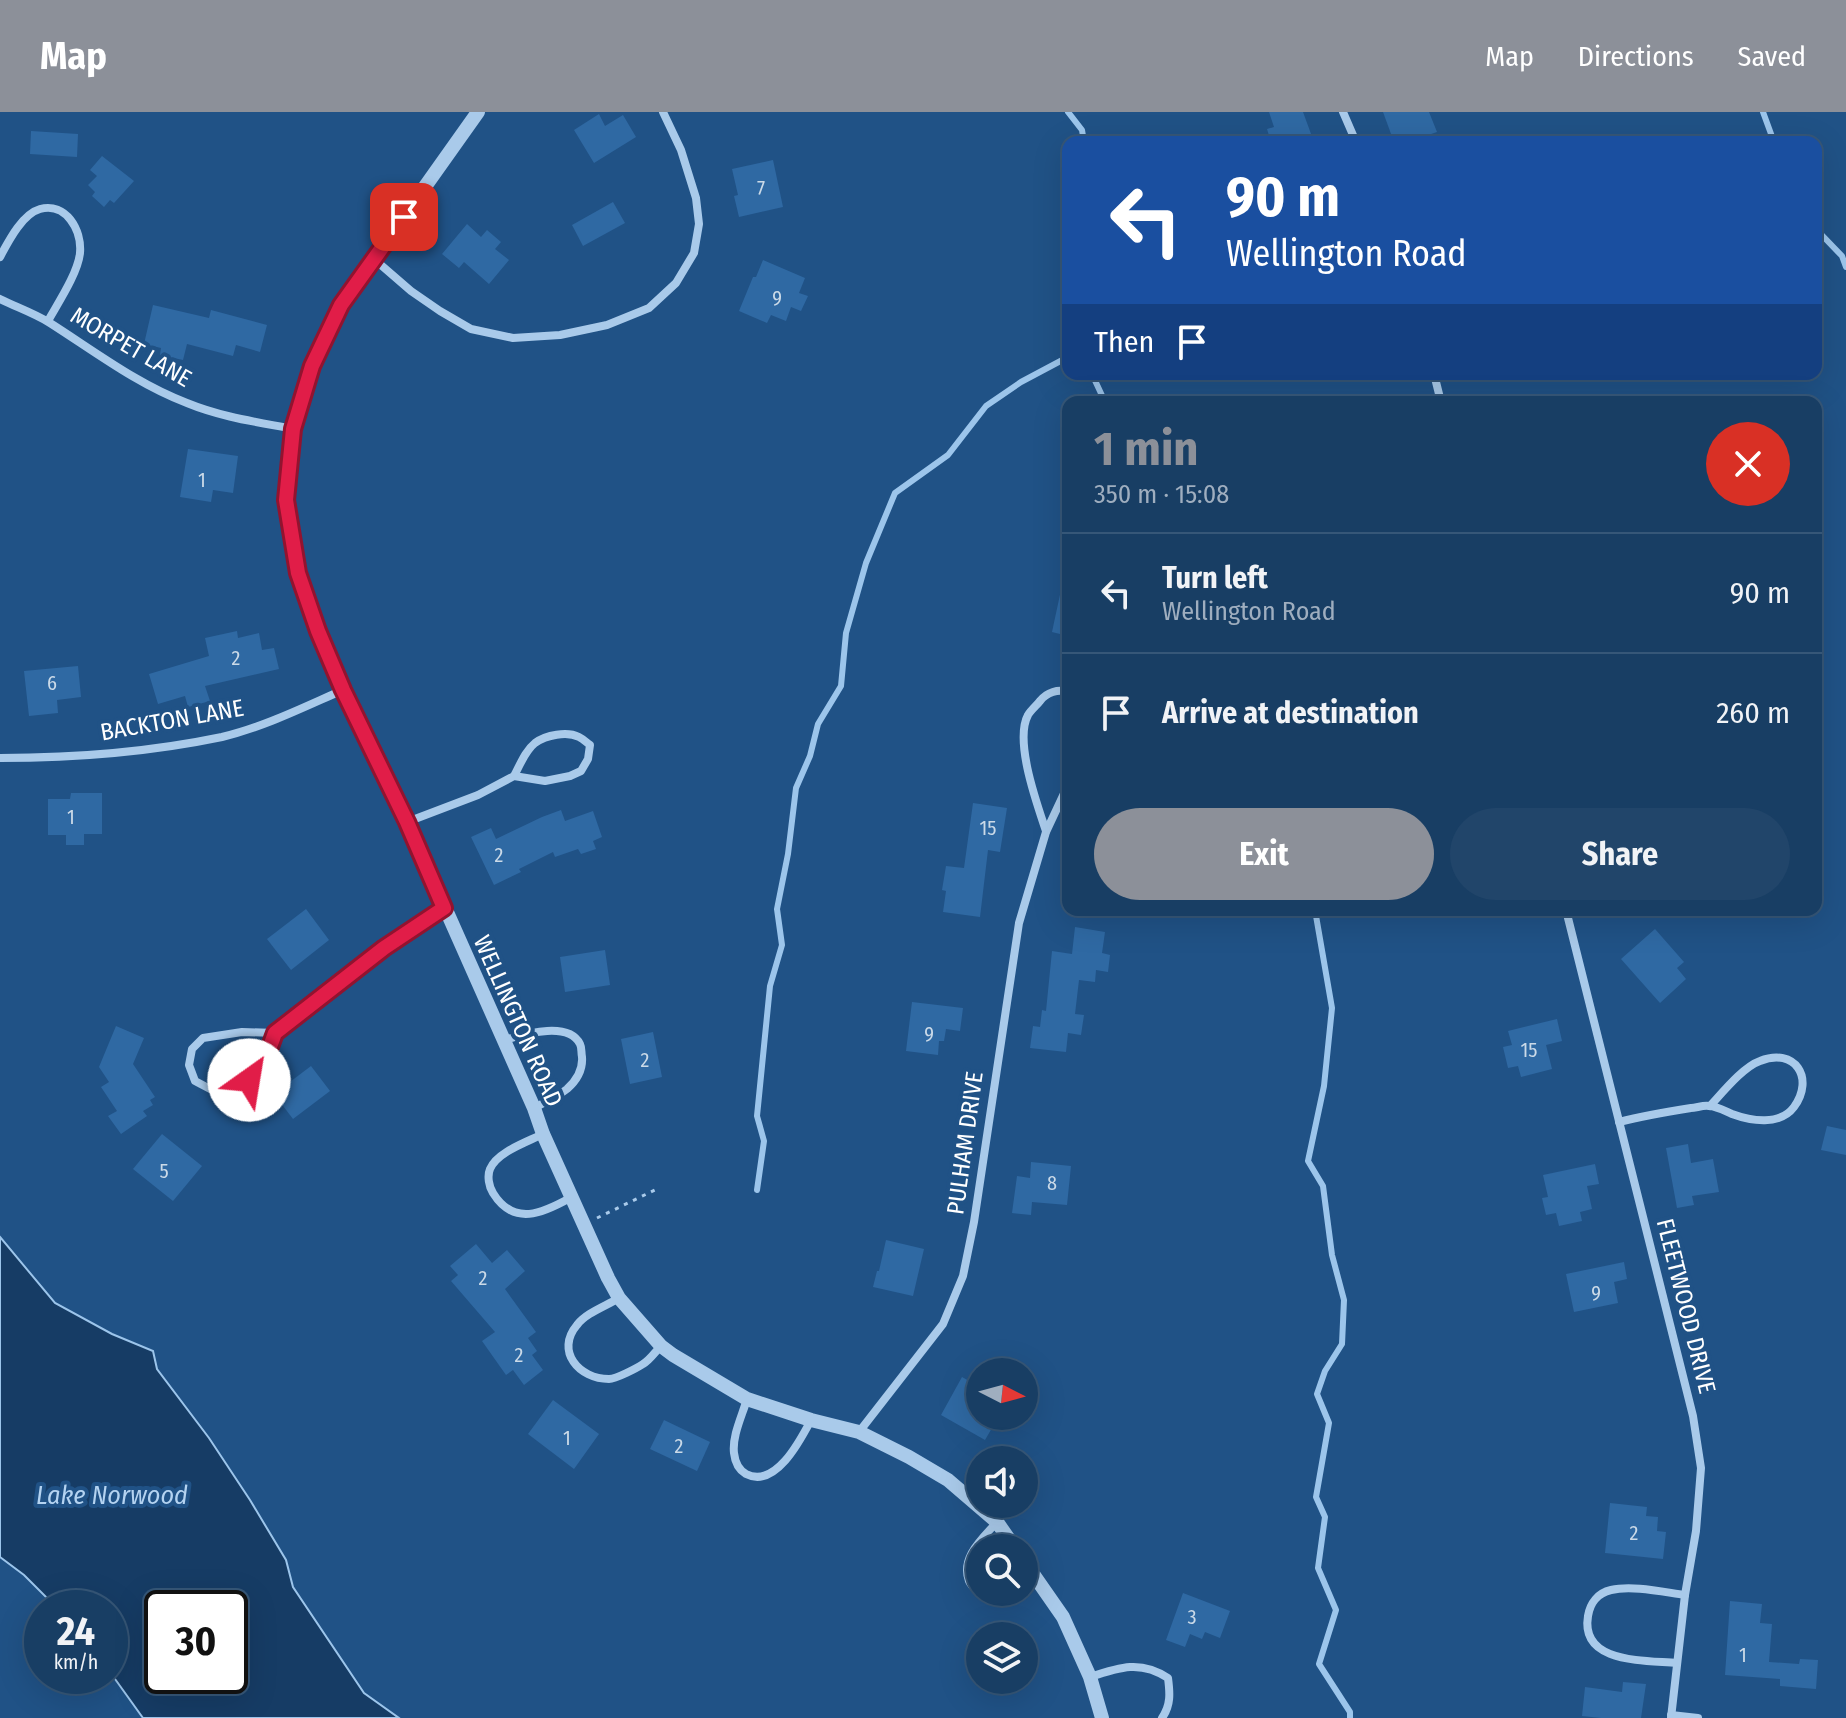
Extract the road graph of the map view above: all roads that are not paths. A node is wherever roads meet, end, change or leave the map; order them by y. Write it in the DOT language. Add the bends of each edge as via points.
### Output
graph roads {
  1 [pos="478,112"];
  2 [pos="663,112"];
  3 [pos="1343,112"];
  4 [pos="1353,136"];
  5 [pos="0,257"];
  6 [pos="374,259"];
  7 [pos="0,299"];
  8 [pos="48,321"];
  9 [pos="293,429"];
  10 [pos="343,690"];
  11 [pos="1062,690"];
  12 [pos="0,758"];
  13 [pos="514,776"];
  14 [pos="1062,798"];
  15 [pos="407,822"];
  16 [pos="1046,832"];
  17 [pos="444,908"];
  18 [pos="1568,916"];
  19 [pos="275,1033"];
  20 [pos="504,1040"];
  21 [pos="1710,1106"];
  22 [pos="534,1108"];
  23 [pos="1619,1122"];
  24 [pos="543,1134"];
  25 [pos="570,1198"];
  26 [pos="619,1298"];
  27 [pos="661,1346"];
  28 [pos="747,1399"];
  29 [pos="811,1420"];
  30 [pos="859,1432"];
  31 [pos="997,1522"];
  32 [pos="987,1534"];
  33 [pos="1005,1534"];
  34 [pos="1038,1590"];
  35 [pos="1685,1595"];
  36 [pos="1677,1663"];
  37 [pos="1090,1677"];
  38 [pos="1671,1716"];
  39 [pos="1102,1718"];
  40 [pos="1162,1718"];
  41 [pos="1698,1718"];
  1 -- 6 [label="street, WELLINGTON ROAD"];
  2 -- 6 [label="street" via="681,150 699,224 694,253 676,283 649,308 607,325 513,338 471,329"];
  3 -- 4 [label="street"];
  5 -- 8 [label="street" via="20,223 38,209 55,209 70,218 80,254"];
  6 -- 9 [label="street, WELLINGTON ROAD" via="341,305 312,366"];
  7 -- 8 [label="street, MORPET LANE"];
  8 -- 9 [label="street, MORPET LANE" via="185,403"];
  9 -- 10 [label="street, WELLINGTON ROAD" via="286,500 298,573"];
  10 -- 12 [label="street, BACKTON LANE" via="224,736 56,758"];
  10 -- 15 [label="street, WELLINGTON ROAD"];
  11 -- 16 [label="street" via="1044,696 1027,717 1028,773"];
  13 -- 13 [label="street" via="545,781 570,776 581,771 590,745 565,734 536,742"];
  13 -- 15 [label="street"];
  14 -- 16 [label="street, PULHAM DRIVE"];
  15 -- 17 [label="street, WELLINGTON ROAD"];
  16 -- 30 [label="street, PULHAM DRIVE" via="1019,923 963,1276 943,1324"];
  17 -- 19 [label="street"];
  17 -- 20 [label="street, WELLINGTON ROAD"];
  18 -- 23 [label="street, FLEETWOOD DRIVE"];
  19 -- 19 [label="street" via="203,1038 192,1049 189,1065 195,1081 214,1091 234,1090 264,1063"];
  20 -- 22 [label="street, WELLINGTON ROAD"];
  20 -- 22 [label="street" via="551,1031 569,1034 580,1043 578,1077"];
  21 -- 21 [label="street" via="1760,1120 1788,1116 1800,1099 1803,1077 1798,1065 1785,1058 1756,1062"];
  21 -- 23 [label="street"];
  22 -- 24 [label="street, WELLINGTON ROAD"];
  23 -- 35 [label="street, FLEETWOOD DRIVE" via="1693,1416 1701,1468"];
  24 -- 25 [label="street, WELLINGTON ROAD"];
  24 -- 25 [label="street" via="504,1154 490,1169 489,1187 514,1213 546,1211"];
  25 -- 26 [label="street, WELLINGTON ROAD"];
  26 -- 27 [label="street, WELLINGTON ROAD"];
  26 -- 27 [label="street" via="578,1322 569,1336 569,1354 578,1369 612,1380 645,1363"];
  27 -- 28 [label="street, WELLINGTON ROAD"];
  28 -- 29 [label="street, WELLINGTON ROAD"];
  28 -- 29 [label="street" via="734,1453 739,1469 748,1475 775,1471"];
  29 -- 30 [label="street, WELLINGTON ROAD"];
  30 -- 31 [label="street, WELLINGTON ROAD" via="948,1480"];
  31 -- 32 [label="street"];
  31 -- 33 [label="street, WELLINGTON ROAD"];
  34 -- 37 [label="street" via="1063,1617"];
  35 -- 36 [label="street, FLEETWOOD DRIVE"];
  35 -- 36 [label="street" via="1606,1591 1593,1601 1588,1615 1587,1633 1606,1653"];
  36 -- 38 [label="street, FLEETWOOD DRIVE"];
  37 -- 39 [label="street"];
  37 -- 40 [label="street" via="1116,1668 1155,1669 1168,1678 1171,1695"];
  38 -- 41 [label="street"];
}
